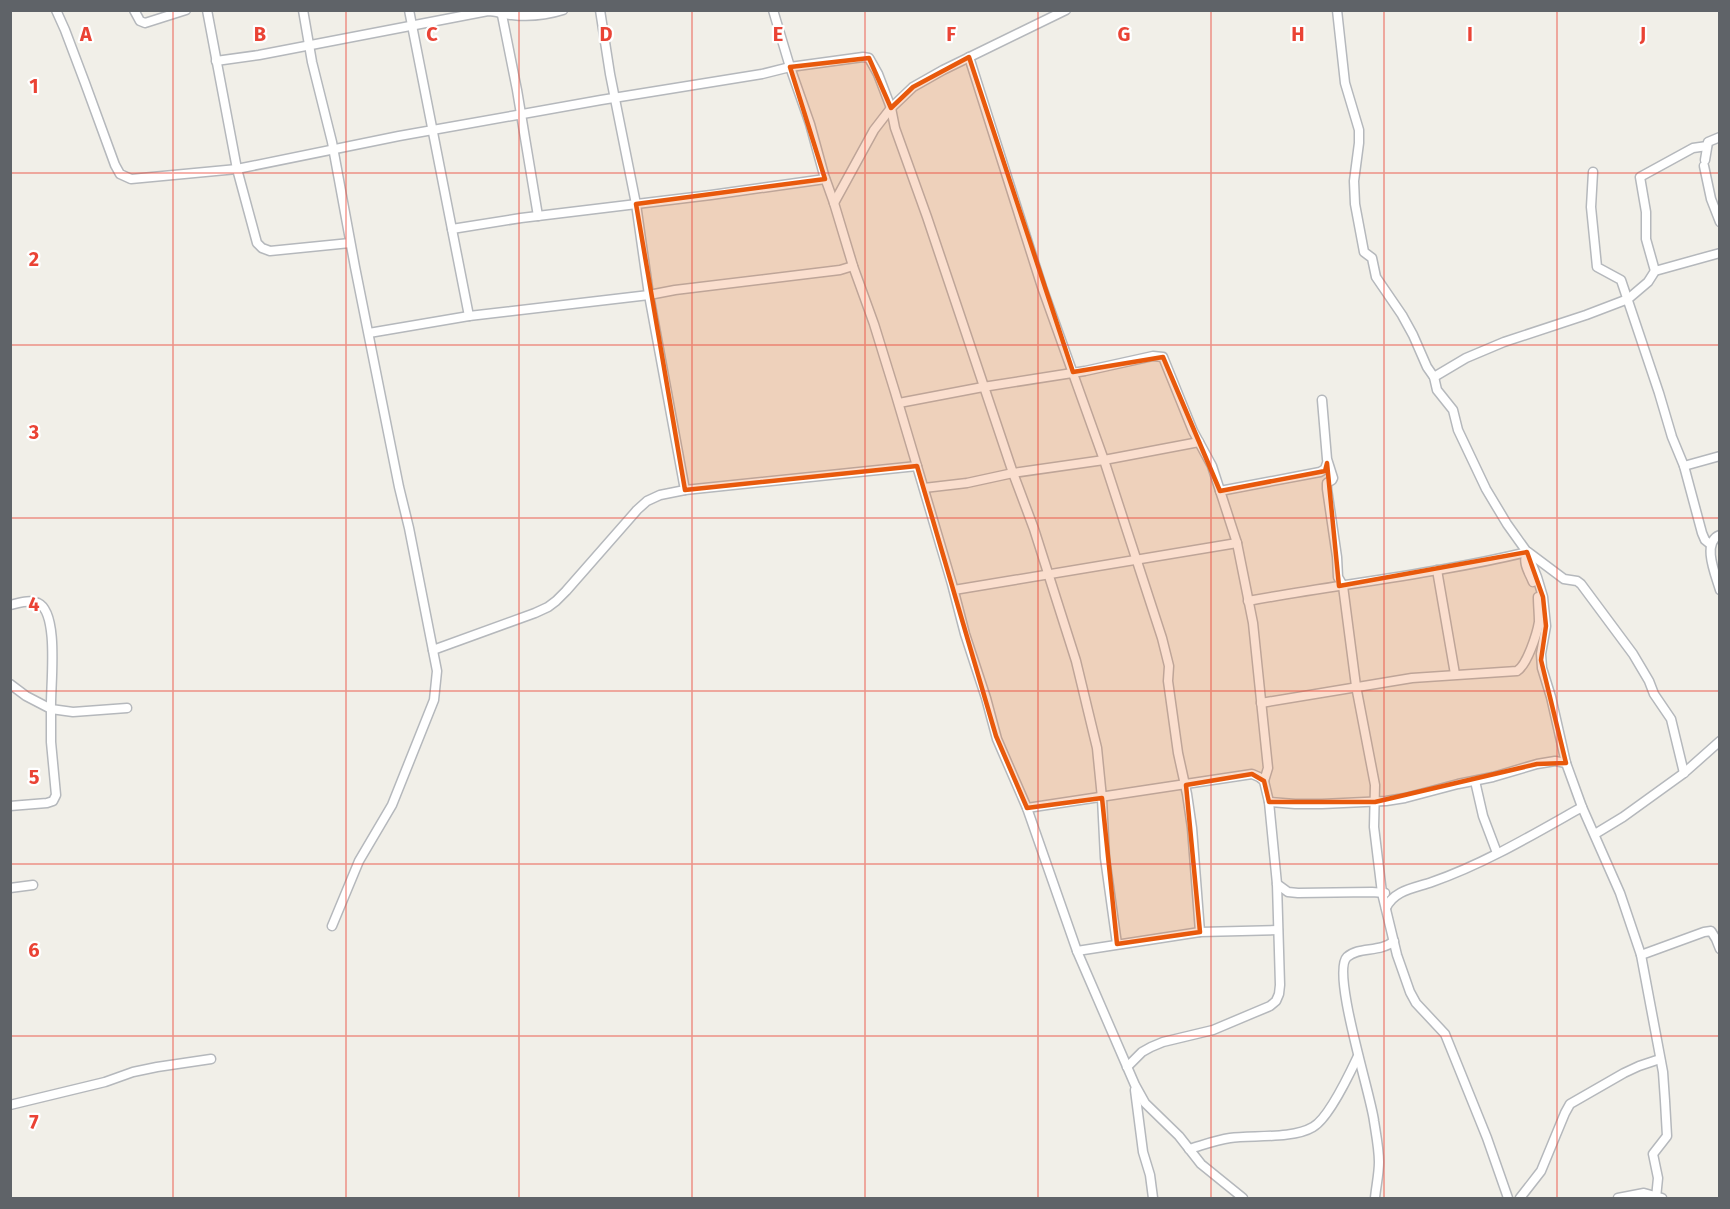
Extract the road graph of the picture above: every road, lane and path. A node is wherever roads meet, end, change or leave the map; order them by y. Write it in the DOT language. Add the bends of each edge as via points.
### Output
graph roads {
  1 [pos="56,10"];
  2 [pos="134,10"];
  3 [pos="186,10"];
  4 [pos="207,10"];
  5 [pos="303,10"];
  6 [pos="409,10"];
  7 [pos="563,10"];
  8 [pos="600,10"];
  9 [pos="773,10"];
  10 [pos="1066,10"];
  11 [pos="1337,10"];
  12 [pos="502,12"];
  13 [pos="412,26"];
  14 [pos="310,45"];
  15 [pos="969,57"];
  16 [pos="216,61"];
  17 [pos="790,67"];
  18 [pos="615,98"];
  19 [pos="891,108"];
  20 [pos="521,115"];
  21 [pos="433,131"];
  22 [pos="1719,137"];
  23 [pos="1707,146"];
  24 [pos="333,150"];
  25 [pos="237,169"];
  26 [pos="1593,172"];
  27 [pos="825,178"];
  28 [pos="834,203"];
  29 [pos="636,204"];
  30 [pos="538,216"];
  31 [pos="1719,222"];
  32 [pos="452,229"];
  33 [pos="350,243"];
  34 [pos="1719,253"];
  35 [pos="853,266"];
  36 [pos="1655,271"];
  37 [pos="649,295"];
  38 [pos="1628,299"];
  39 [pos="468,316"];
  40 [pos="369,333"];
  41 [pos="1073,372"];
  42 [pos="1434,377"];
  43 [pos="983,387"];
  44 [pos="1322,400"];
  45 [pos="899,403"];
  46 [pos="1199,442"];
  47 [pos="1719,456"];
  48 [pos="1104,460"];
  49 [pos="1328,463"];
  50 [pos="917,466"];
  51 [pos="1684,466"];
  52 [pos="1013,473"];
  53 [pos="924,488"];
  54 [pos="685,490"];
  55 [pos="1220,491"];
  56 [pos="1719,535"];
  57 [pos="1237,543"];
  58 [pos="1710,544"];
  59 [pos="1527,552"];
  60 [pos="1137,560"];
  61 [pos="1437,570"];
  62 [pos="1048,574"];
  63 [pos="1343,586"];
  64 [pos="954,590"];
  65 [pos="1719,590"];
  66 [pos="1248,601"];
  67 [pos="10,605"];
  68 [pos="433,650"];
  69 [pos="1455,674"];
  70 [pos="10,684"];
  71 [pos="1356,686"];
  72 [pos="1261,703"];
  73 [pos="127,708"];
  74 [pos="51,709"];
  75 [pos="1719,741"];
  76 [pos="1566,763"];
  77 [pos="1684,773"];
  78 [pos="1264,781"];
  79 [pos="1474,781"];
  80 [pos="1185,785"];
  81 [pos="1102,798"];
  82 [pos="1269,802"];
  83 [pos="1375,802"];
  84 [pos="10,806"];
  85 [pos="1582,807"];
  86 [pos="1027,808"];
  87 [pos="1595,834"];
  88 [pos="1497,853"];
  89 [pos="1277,884"];
  90 [pos="33,885"];
  91 [pos="10,888"];
  92 [pos="1382,893"];
  93 [pos="1396,894"];
  94 [pos="1385,908"];
  95 [pos="332,926"];
  96 [pos="1278,930"];
  97 [pos="1200,932"];
  98 [pos="1394,941"];
  99 [pos="1117,944"];
  100 [pos="1719,949"];
  101 [pos="1077,951"];
  102 [pos="1641,955"];
  103 [pos="1358,1055"];
  104 [pos="211,1059"];
  105 [pos="1660,1059"];
  106 [pos="1128,1067"];
  107 [pos="1135,1085"];
  108 [pos="10,1105"];
  109 [pos="1189,1149"];
  110 [pos="1153,1198"];
  111 [pos="1243,1198"];
  112 [pos="1366,1198"];
  113 [pos="1373,1198"];
  114 [pos="1508,1198"];
  115 [pos="1520,1198"];
  116 [pos="1618,1198"];
  117 [pos="1658,1198"];
  1 -- 25 [label="street" via="120,174 138,179"];
  2 -- 3 [label="street" via="145,23"];
  4 -- 16 [label="street"];
  5 -- 14 [label="street"];
  6 -- 13 [label="street"];
  7 -- 12 [label="street" via="549,14"];
  8 -- 18 [label="street"];
  9 -- 17 [label="street"];
  10 -- 15 [label="street"];
  11 -- 42 [label="street" via="1345,83 1359,130 1354,181 1364,252 1372,258 1376,277 1402,315"];
  12 -- 13 [label="street" via="488,11"];
  12 -- 20 [label="street"];
  13 -- 14 [label="street"];
  13 -- 21 [label="street"];
  14 -- 16 [label="street"];
  14 -- 24 [label="street"];
  15 -- 19 [label="street" via="913,87"];
  15 -- 41 [label="street" via="1042,288"];
  16 -- 25 [label="street"];
  17 -- 18 [label="street"];
  17 -- 19 [label="street" via="869,58"];
  17 -- 27 [label="street"];
  18 -- 20 [label="street"];
  18 -- 29 [label="street"];
  19 -- 28 [label="street" via="874,129"];
  19 -- 43 [label="street"];
  20 -- 21 [label="street"];
  20 -- 30 [label="street"];
  21 -- 24 [label="street"];
  21 -- 32 [label="street"];
  22 -- 23 [label="street"];
  23 -- 31 [label="street" via="1705,163"];
  23 -- 36 [label="street" via="1693,148 1640,177 1646,239"];
  24 -- 25 [label="street"];
  24 -- 33 [label="street"];
  25 -- 33 [label="street" via="257,243 262,248 270,251"];
  26 -- 38 [label="street" via="1597,267 1621,280"];
  27 -- 28 [label="street"];
  27 -- 29 [label="street"];
  28 -- 35 [label="street"];
  29 -- 30 [label="street"];
  29 -- 37 [label="street"];
  30 -- 32 [label="street"];
  32 -- 39 [label="street"];
  33 -- 40 [label="street"];
  34 -- 36 [label="street"];
  35 -- 37 [label="street"];
  35 -- 45 [label="street"];
  36 -- 38 [label="street"];
  37 -- 39 [label="street"];
  37 -- 54 [label="street"];
  38 -- 42 [label="street" via="1504,342"];
  38 -- 51 [label="street"];
  39 -- 40 [label="street"];
  40 -- 68 [label="street"];
  41 -- 43 [label="street"];
  41 -- 46 [label="street" via="1161,356"];
  41 -- 48 [label="street"];
  42 -- 59 [label="street" via="1437,390 1453,410 1458,430 1486,489"];
  43 -- 45 [label="street"];
  43 -- 52 [label="street"];
  44 -- 49 [label="street"];
  45 -- 50 [label="street"];
  46 -- 48 [label="street"];
  46 -- 55 [label="street"];
  47 -- 51 [label="street"];
  48 -- 52 [label="street"];
  48 -- 60 [label="street"];
  49 -- 55 [label="street" via="1320,472"];
  49 -- 63 [label="street" via="1333,478 1326,485 1338,578"];
  50 -- 53 [label="street"];
  50 -- 54 [label="street"];
  51 -- 58 [label="street" via="1702,533"];
  52 -- 53 [label="street"];
  52 -- 62 [label="street"];
  53 -- 64 [label="street"];
  54 -- 68 [label="street" via="647,501 548,607"];
  55 -- 57 [label="street"];
  56 -- 58 [label="street"];
  57 -- 60 [label="street"];
  57 -- 66 [label="street"];
  58 -- 65 [label="street"];
  59 -- 61 [label="street"];
  59 -- 69 [label="street" via="1524,561 1536,588 1539,622 1521,669"];
  59 -- 76 [label="street" via="1543,597 1543,675"];
  59 -- 77 [label="street" via="1564,579 1581,584 1633,654 1671,719"];
  60 -- 62 [label="street"];
  60 -- 80 [label="street" via="1169,666"];
  61 -- 63 [label="street"];
  61 -- 69 [label="street"];
  62 -- 64 [label="street"];
  62 -- 81 [label="street" via="1079,671 1096,748"];
  63 -- 66 [label="street"];
  63 -- 71 [label="street"];
  64 -- 86 [label="street" via="997,739"];
  66 -- 72 [label="street"];
  67 -- 74 [label="street" via="31,601 44,607 48,614"];
  68 -- 95 [label="street" via="437,671 434,700 392,805 359,861"];
  69 -- 71 [label="street"];
  70 -- 74 [label="street"];
  71 -- 72 [label="street"];
  71 -- 83 [label="street"];
  72 -- 78 [label="street" via="1268,768"];
  73 -- 74 [label="street" via="73,712"];
  74 -- 84 [label="street" via="56,795 53,801"];
  75 -- 77 [label="street"];
  76 -- 79 [label="street" via="1548,762"];
  76 -- 85 [label="street"];
  77 -- 87 [label="street"];
  78 -- 80 [label="street" via="1252,774"];
  78 -- 82 [label="street"];
  79 -- 83 [label="street"];
  79 -- 88 [label="street"];
  80 -- 81 [label="street"];
  80 -- 97 [label="street"];
  81 -- 86 [label="street"];
  81 -- 99 [label="street" via="1105,858"];
  82 -- 83 [label="street"];
  82 -- 89 [label="street"];
  83 -- 92 [label="street"];
  85 -- 87 [label="street"];
  85 -- 88 [label="street"];
  86 -- 101 [label="street"];
  87 -- 102 [label="street"];
  88 -- 93 [label="street"];
  89 -- 92 [label="street" via="1288,892 1298,893"];
  89 -- 96 [label="street"];
  90 -- 91 [label="street"];
  92 -- 93 [label="street"];
  92 -- 94 [label="street"];
  93 -- 94 [label="street"];
  94 -- 98 [label="street"];
  96 -- 97 [label="street"];
  96 -- 106 [label="street" via="1276,1001 1238,1021 1151,1047"];
  97 -- 99 [label="street"];
  98 -- 103 [label="street" via="1386,947 1350,955 1343,965 1346,1002"];
  98 -- 114 [label="street" via="1410,992 1445,1034"];
  99 -- 101 [label="street"];
  100 -- 102 [label="street" via="1711,931"];
  101 -- 106 [label="street"];
  102 -- 105 [label="street"];
  103 -- 109 [label="street" via="1314,1127 1273,1136 1227,1138"];
  103 -- 113 [label="street" via="1374,1119 1379,1162"];
  104 -- 108 [label="street" via="133,1072"];
  105 -- 115 [label="street" via="1624,1073 1570,1104 1541,1171"];
  105 -- 117 [label="street" via="1666,1136 1653,1154"];
  106 -- 107 [label="street"];
  107 -- 109 [label="street" via="1145,1103"];
  107 -- 110 [label="street"];
  109 -- 111 [label="street" via="1201,1164"];
  112 -- 113 [label="street"];
  116 -- 117 [label="street" via="1644,1193"];
}
